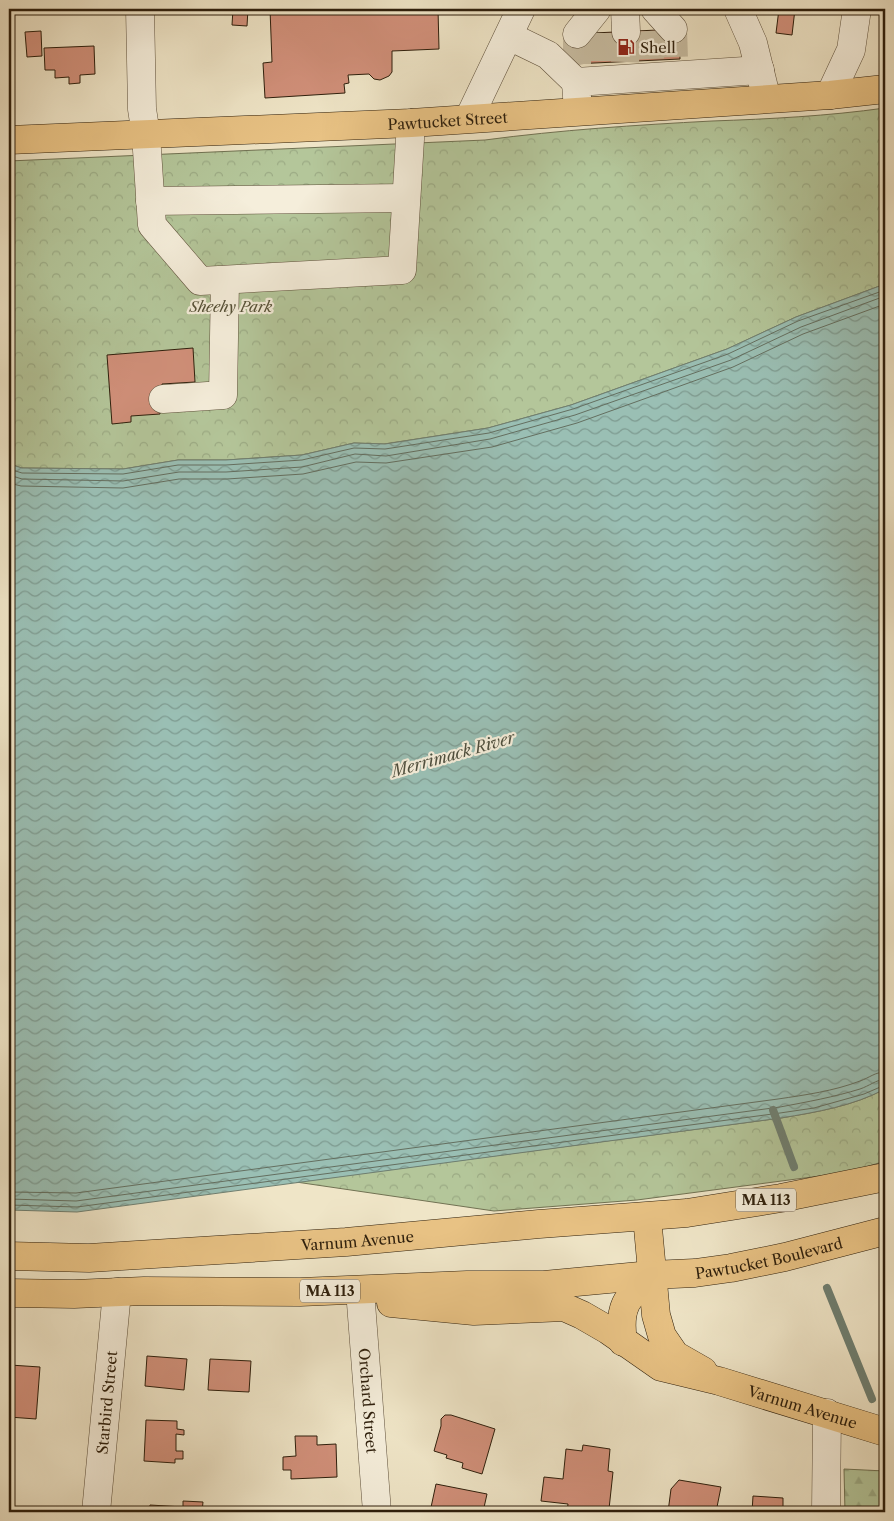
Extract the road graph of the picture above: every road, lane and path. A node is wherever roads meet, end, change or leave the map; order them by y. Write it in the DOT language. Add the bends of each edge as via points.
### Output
graph roads {
  1 [pos="140,9"];
  2 [pos="521,9"];
  3 [pos="608,9"];
  4 [pos="738,9"];
  5 [pos="857,9"];
  6 [pos="590,25"];
  7 [pos="508,36"];
  8 [pos="625,70"];
  9 [pos="760,70"];
  10 [pos="885,89"];
  11 [pos="830,95"];
  12 [pos="767,100"];
  13 [pos="578,111"];
  14 [pos="470,118"];
  15 [pos="411,123"];
  16 [pos="146,135"];
  17 [pos="9,140"];
  18 [pos="406,198"];
  19 [pos="150,201"];
  20 [pos="225,280"];
  21 [pos="163,398"];
  22 [pos="885,1177"];
  23 [pos="646,1217"];
  24 [pos="885,1231"];
  25 [pos="9,1256"];
  26 [pos="651,1275"];
  27 [pos="360,1290"];
  28 [pos="117,1292"];
  29 [pos="9,1293"];
  30 [pos="623,1342"];
  31 [pos="719,1381"];
  32 [pos="827,1414"];
  33 [pos="885,1432"];
  34 [pos="96,1512"];
  35 [pos="376,1512"];
  36 [pos="826,1512"];
  1 -- 16 [label="street" via="142,109"];
  2 -- 7 [label="street"];
  3 -- 6 [label="street"];
  4 -- 9 [label="street" via="753,43"];
  5 -- 11 [label="street" via="851,50"];
  7 -- 8 [label="street" via="548,55"];
  7 -- 14 [label="street"];
  8 -- 9 [label="street"];
  8 -- 13 [label="street"];
  9 -- 12 [label="street"];
  10 -- 11 [label="main road, Pawtucket Street"];
  11 -- 12 [label="main road, Pawtucket Street"];
  12 -- 13 [label="main road, Pawtucket Street"];
  13 -- 14 [label="main road, Pawtucket Street"];
  14 -- 15 [label="main road, Pawtucket Street"];
  15 -- 16 [label="main road, Pawtucket Street"];
  15 -- 18 [label="street"];
  16 -- 17 [label="main road, Pawtucket Street"];
  16 -- 19 [label="street"];
  18 -- 19 [label="street"];
  18 -- 20 [label="street" via="402,270"];
  19 -- 20 [label="street" via="152,225 200,281"];
  20 -- 21 [label="street" via="223,395"];
  22 -- 23 [label="main road, MA 113" via="781,1198"];
  23 -- 25 [label="main road, Varnum Avenue / MA 113" via="346,1242 89,1258"];
  23 -- 26 [label="main road, Varnum Avenue"];
  24 -- 26 [label="main road, Pawtucket Boulevard / MA 113" via="785,1258 695,1273"];
  26 -- 27 [label="main road, Varnum Avenue / MA 113" via="544,1285"];
  26 -- 30 [label="main road" via="630,1295 623,1308"];
  26 -- 31 [label="main road, Varnum Avenue" via="662,1336 676,1355"];
  27 -- 28 [label="main road, Varnum Avenue / MA 113"];
  27 -- 30 [label="main road, Varnum Avenue" via="384,1302 474,1311 564,1308 582,1315"];
  27 -- 35 [label="street, Orchard Street"];
  28 -- 29 [label="main road, Varnum Avenue / MA 113"];
  28 -- 34 [label="street, Starbird Street"];
  30 -- 31 [label="main road, Varnum Avenue" via="661,1367"];
  31 -- 32 [label="main road, Varnum Avenue"];
  32 -- 33 [label="main road, Varnum Avenue"];
  32 -- 36 [label="street"];
}
